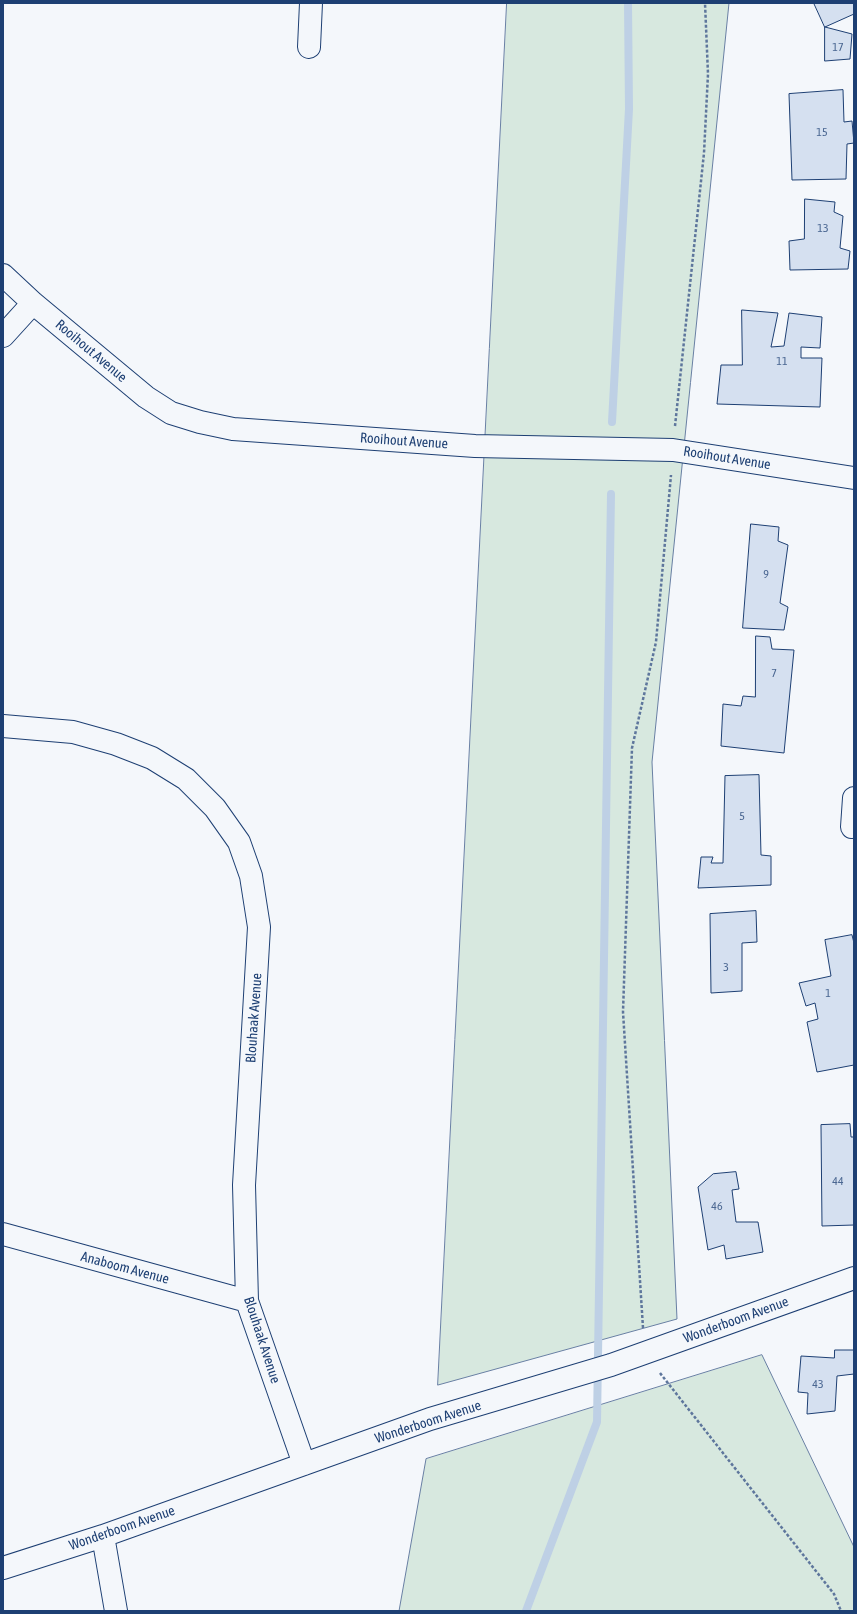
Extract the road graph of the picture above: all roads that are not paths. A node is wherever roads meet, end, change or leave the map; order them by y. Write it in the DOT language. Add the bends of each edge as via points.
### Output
graph roads {
  1 [pos="311,3"];
  2 [pos="309,47"];
  3 [pos="3,275"];
  4 [pos="33,302"];
  5 [pos="3,336"];
  6 [pos="854,478"];
  7 [pos="3,726"];
  8 [pos="854,798"];
  9 [pos="852,827"];
  10 [pos="3,1234"];
  11 [pos="854,1278"];
  12 [pos="247,1301"];
  13 [pos="304,1464"];
  14 [pos="103,1536"];
  15 [pos="3,1568"];
  16 [pos="116,1611"];
  1 -- 2 [label="street"];
  3 -- 4 [label="street, Rooihout Avenue"];
  4 -- 5 [label="street"];
  4 -- 6 [label="street, Rooihout Avenue" via="146,397 171,413 200,422 233,429 475,446 673,450"];
  7 -- 12 [label="street, Blouhaak Avenue" via="73,732 116,744 152,758 186,779 215,808 239,842 251,876 259,927 244,1185"];
  8 -- 9 [label="street"];
  10 -- 12 [label="street, Anaboom Avenue"];
  11 -- 13 [label="street, Wonderboom Avenue" via="611,1365 430,1419"];
  12 -- 13 [label="street, Blouhaak Avenue"];
  13 -- 14 [label="street, Wonderboom Avenue"];
  14 -- 15 [label="street, Wonderboom Avenue"];
  14 -- 16 [label="street"];
}
